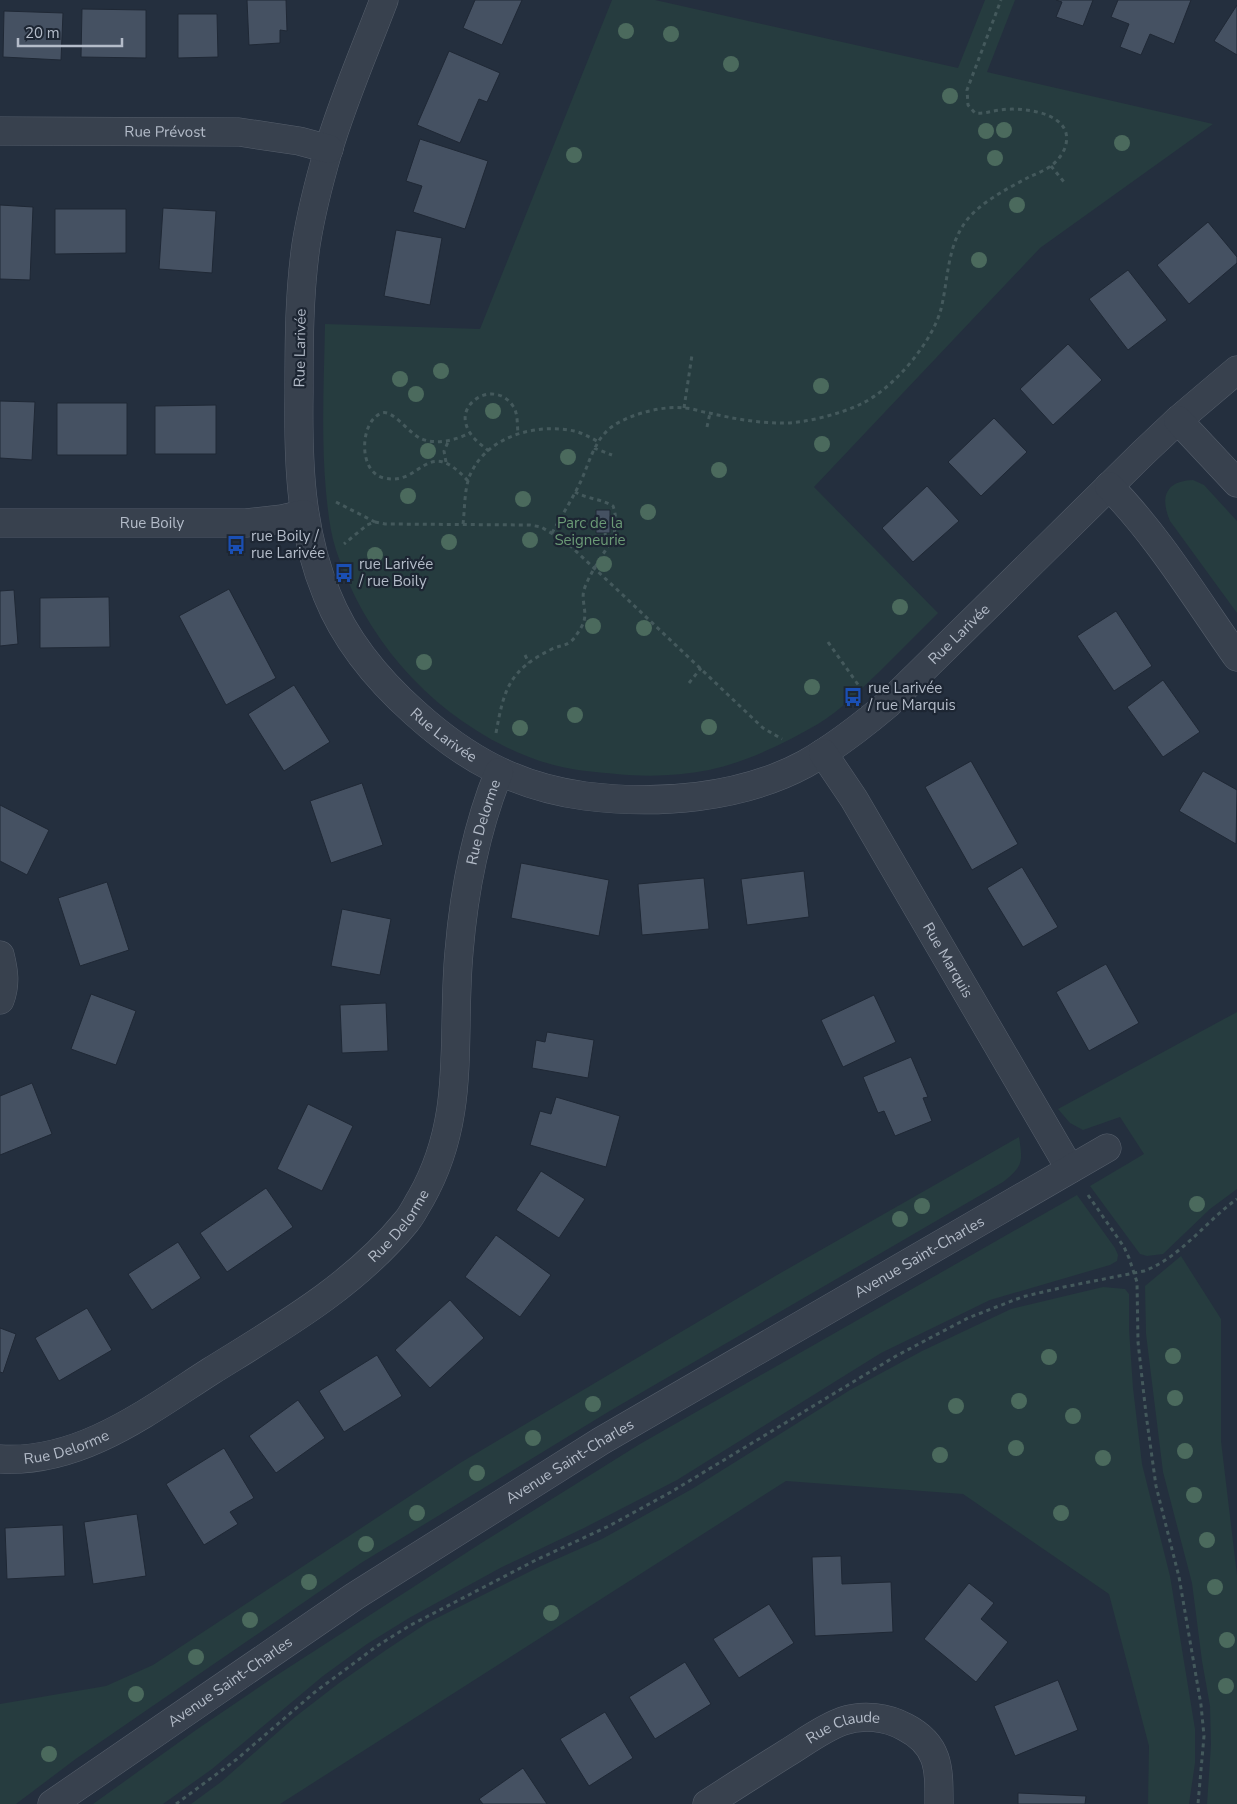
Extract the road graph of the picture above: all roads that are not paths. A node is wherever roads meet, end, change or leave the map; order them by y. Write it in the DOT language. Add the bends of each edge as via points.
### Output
graph roads {
  1 [pos="384,0"];
  2 [pos="0,131"];
  3 [pos="328,149"];
  4 [pos="1237,370"];
  5 [pos="1178,420"];
  6 [pos="1237,483"];
  7 [pos="1109,486"];
  8 [pos="304,514"];
  9 [pos="0,523"];
  10 [pos="1237,657"];
  11 [pos="823,754"];
  12 [pos="499,772"];
  13 [pos="0,955"];
  14 [pos="0,1000"];
  15 [pos="1108,1148"];
  16 [pos="1077,1179"];
  17 [pos="0,1459"];
  18 [pos="52,1804"];
  19 [pos="707,1804"];
  20 [pos="938,1804"];
  1 -- 3 [label="street, Rue Larivée"];
  2 -- 3 [label="street, Rue Prévost" via="239,132"];
  3 -- 8 [label="street, Rue Larivée" via="306,245 302,290 298,443"];
  4 -- 5 [label="street, Rue Larivée"];
  5 -- 6 [label="street"];
  5 -- 7 [label="street, Rue Larivée"];
  7 -- 10 [label="street" via="1151,534"];
  7 -- 11 [label="street, Rue Larivée" via="888,704"];
  8 -- 9 [label="street, Rue Boily" via="282,520 246,523"];
  8 -- 12 [label="street, Rue Larivée" via="311,550 328,598 357,648 399,699 451,743"];
  11 -- 12 [label="street, Rue Larivée" via="764,781 734,790 668,800 580,795 525,783"];
  11 -- 16 [label="street, Rue Marquis" via="854,798"];
  12 -- 17 [label="street, Rue Delorme" via="478,837 464,908 456,998 454,1084 445,1144 408,1220 385,1247 329,1293 272,1333 120,1428 62,1452 36,1458"];
  13 -- 14 [label="street" via="5,974"];
  15 -- 16 [label="street, Avenue Saint-Charles"];
  16 -- 18 [label="street, Avenue Saint-Charles" via="920,1258 600,1441 347,1601"];
  19 -- 20 [label="street, Rue Claude" via="822,1731 860,1717 897,1722 924,1740 937,1763"];
}
